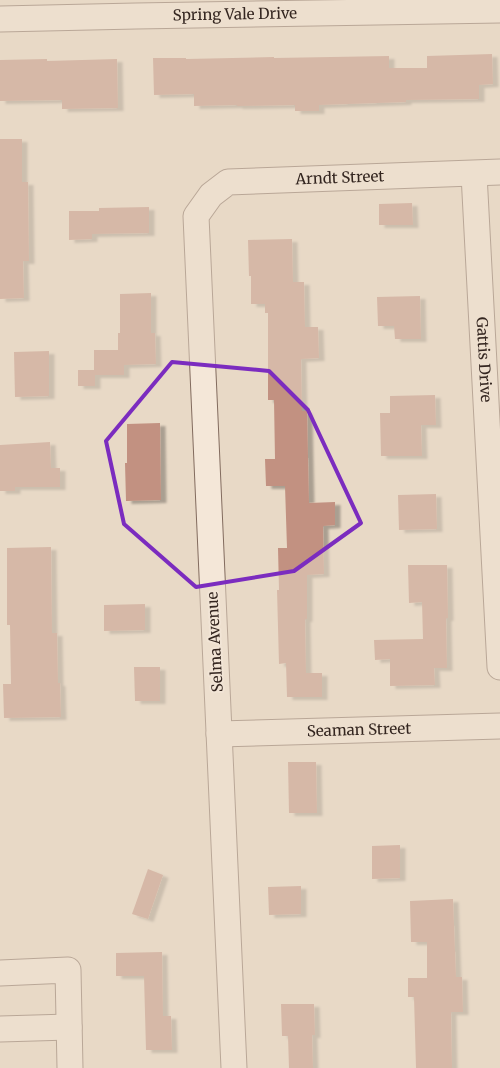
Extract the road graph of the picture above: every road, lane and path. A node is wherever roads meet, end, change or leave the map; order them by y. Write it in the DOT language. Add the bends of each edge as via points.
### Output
graph roads {
  1 [pos="136,8"];
  2 [pos="500,10"];
  3 [pos="0,19"];
  4 [pos="500,172"];
  5 [pos="474,174"];
  6 [pos="196,216"];
  7 [pos="500,667"];
  8 [pos="500,726"];
  9 [pos="219,734"];
  10 [pos="0,973"];
  11 [pos="69,1028"];
  12 [pos="0,1029"];
  13 [pos="70,1068"];
  14 [pos="234,1068"];
  1 -- 2 [label="street, Spring Vale Drive"];
  1 -- 3 [label="street, Spring Vale Drive"];
  4 -- 5 [label="street, Arndt Street"];
  5 -- 6 [label="street, Arndt Street" via="228,182 212,195"];
  5 -- 7 [label="street, Gattis Drive"];
  6 -- 9 [label="street, Selma Avenue"];
  8 -- 9 [label="street, Seaman Street"];
  9 -- 14 [label="street, Selma Avenue"];
  10 -- 11 [label="street" via="68,970"];
  11 -- 12 [label="street"];
  11 -- 13 [label="street"];
}
